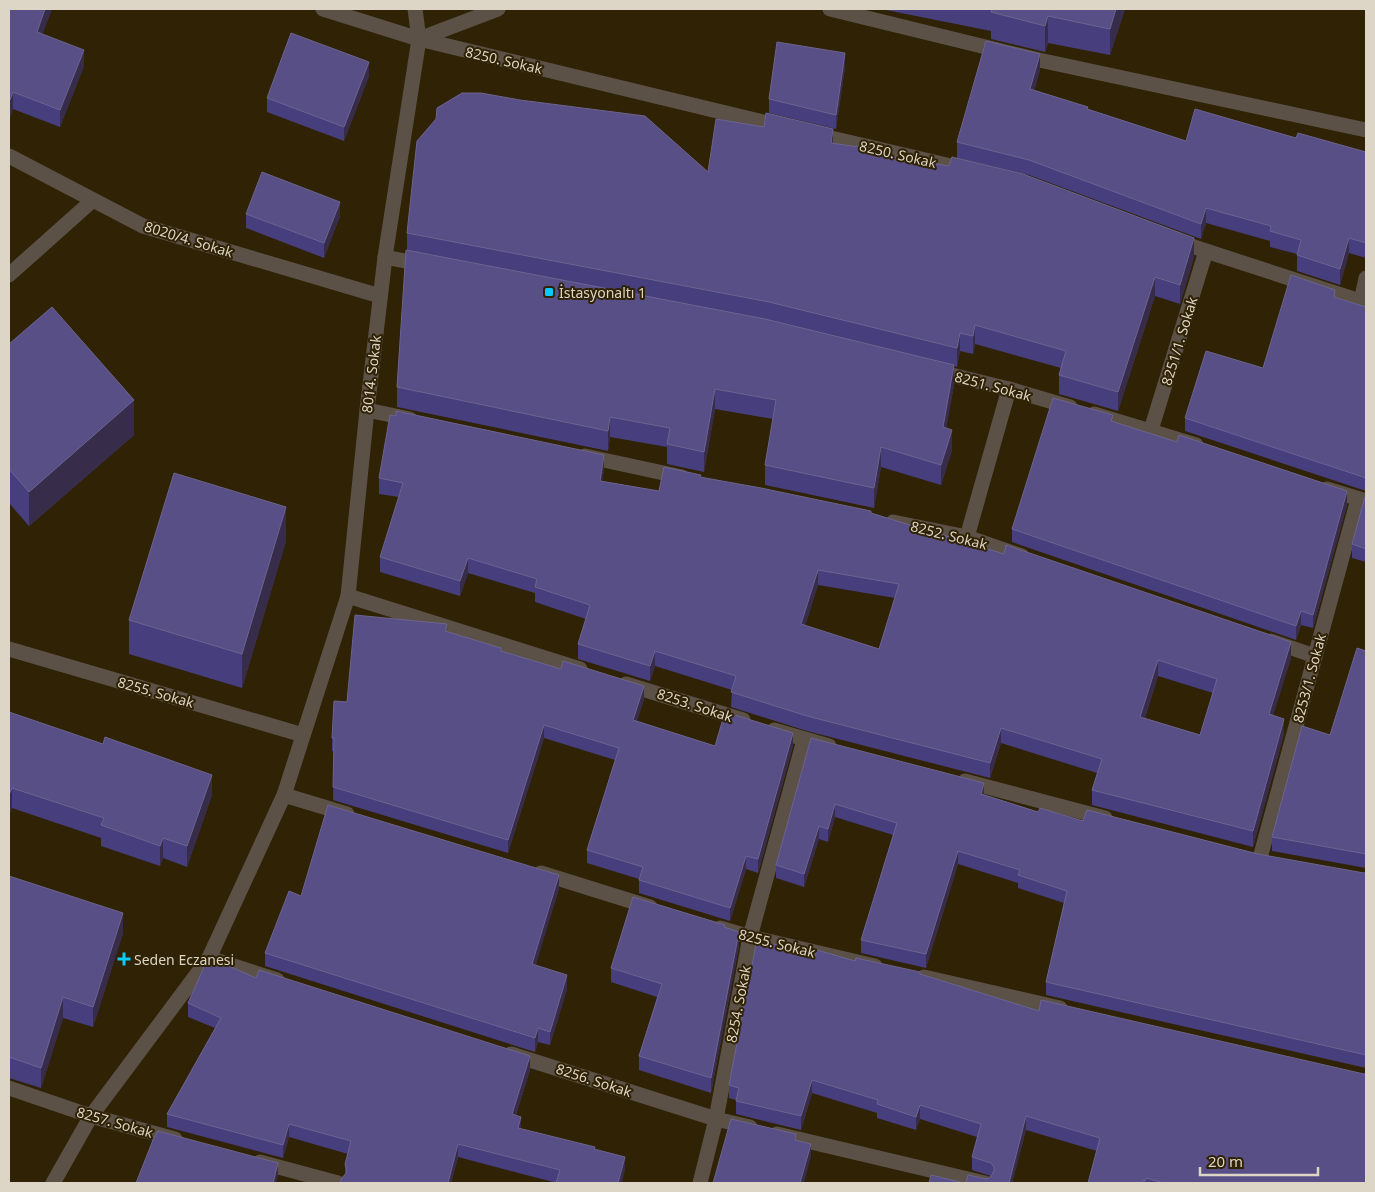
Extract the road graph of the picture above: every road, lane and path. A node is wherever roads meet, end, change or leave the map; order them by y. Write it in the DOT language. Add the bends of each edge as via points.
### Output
graph roads {
  1 [pos="323,9"];
  2 [pos="415,9"];
  3 [pos="498,9"];
  4 [pos="830,9"];
  5 [pos="419,40"];
  6 [pos="1366,130"];
  7 [pos="9,156"];
  8 [pos="978,173"];
  9 [pos="93,200"];
  10 [pos="1161,234"];
  11 [pos="1206,251"];
  12 [pos="385,257"];
  13 [pos="444,268"];
  14 [pos="9,275"];
  15 [pos="1366,278"];
  16 [pos="380,296"];
  17 [pos="1363,302"];
  18 [pos="922,368"];
  19 [pos="1009,389"];
  20 [pos="367,410"];
  21 [pos="425,422"];
  22 [pos="1151,430"];
  23 [pos="1208,449"];
  24 [pos="570,453"];
  25 [pos="696,480"];
  26 [pos="1311,483"];
  27 [pos="1362,500"];
  28 [pos="880,519"];
  29 [pos="967,537"];
  30 [pos="1033,560"];
  31 [pos="348,596"];
  32 [pos="1258,637"];
  33 [pos="9,648"];
  34 [pos="1315,656"];
  35 [pos="595,674"];
  36 [pos="614,680"];
  37 [pos="303,735"];
  38 [pos="804,740"];
  39 [pos="842,750"];
  40 [pos="947,777"];
  41 [pos="284,794"];
  42 [pos="360,818"];
  43 [pos="1117,821"];
  44 [pos="1279,861"];
  45 [pos="531,870"];
  46 [pos="664,911"];
  47 [pos="703,923"];
  48 [pos="750,937"];
  49 [pos="209,958"];
  50 [pos="885,968"];
  51 [pos="914,975"];
  52 [pos="294,985"];
  53 [pos="1078,1012"];
  54 [pos="500,1050"];
  55 [pos="9,1088"];
  56 [pos="91,1116"];
  57 [pos="716,1119"];
  58 [pos="186,1142"];
  59 [pos="244,1158"];
  60 [pos="54,1183"];
  61 [pos="338,1183"];
  62 [pos="700,1183"];
  63 [pos="985,1183"];
  1 -- 5 [label="street, 8250. Sokak"];
  2 -- 5 [label="street, 8014. Sokak"];
  3 -- 5 [label="street"];
  4 -- 6 [label="street" via="1040,60"];
  5 -- 8 [label="street, 8250. Sokak"];
  5 -- 12 [label="street, 8014. Sokak"];
  7 -- 9 [label="street, 8020/4. Sokak"];
  9 -- 14 [label="street"];
  9 -- 16 [label="street, 8020/4. Sokak" via="143,226"];
  10 -- 11 [label="street"];
  11 -- 17 [label="street"];
  11 -- 22 [label="street, 8251/1. Sokak"];
  12 -- 13 [label="street"];
  12 -- 16 [label="street, 8014. Sokak"];
  15 -- 17 [label="street"];
  16 -- 20 [label="street, 8014. Sokak"];
  18 -- 19 [label="street, 8251. Sokak"];
  19 -- 22 [label="street, 8251. Sokak"];
  19 -- 29 [label="street"];
  20 -- 21 [label="street"];
  20 -- 31 [label="street, 8014. Sokak"];
  22 -- 23 [label="street, 8251. Sokak"];
  24 -- 25 [label="street"];
  26 -- 27 [label="street"];
  27 -- 34 [label="street, 8253/1. Sokak"];
  28 -- 29 [label="street, 8252. Sokak"];
  29 -- 30 [label="street, 8252. Sokak"];
  31 -- 35 [label="street"];
  31 -- 37 [label="street, 8014. Sokak"];
  32 -- 34 [label="street"];
  33 -- 37 [label="street, 8255. Sokak"];
  34 -- 44 [label="street, 8253/1. Sokak" via="1255,856"];
  36 -- 38 [label="street, 8253. Sokak"];
  37 -- 41 [label="street, 8014. Sokak"];
  38 -- 39 [label="street, 8253. Sokak"];
  38 -- 48 [label="street, 8254. Sokak"];
  40 -- 43 [label="street"];
  41 -- 42 [label="street"];
  41 -- 49 [label="street, 8014. Sokak"];
  45 -- 46 [label="street"];
  47 -- 48 [label="street, 8255. Sokak"];
  48 -- 50 [label="street, 8255. Sokak"];
  48 -- 57 [label="street, 8254. Sokak"];
  49 -- 52 [label="street"];
  49 -- 56 [label="street, 8014. Sokak"];
  51 -- 53 [label="street"];
  54 -- 57 [label="street, 8256. Sokak"];
  55 -- 56 [label="street, 8257. Sokak"];
  56 -- 58 [label="street, 8257. Sokak"];
  56 -- 60 [label="street, 8014. Sokak"];
  57 -- 62 [label="street, 8254. Sokak"];
  57 -- 63 [label="street, 8256. Sokak"];
  59 -- 61 [label="street"];
}
